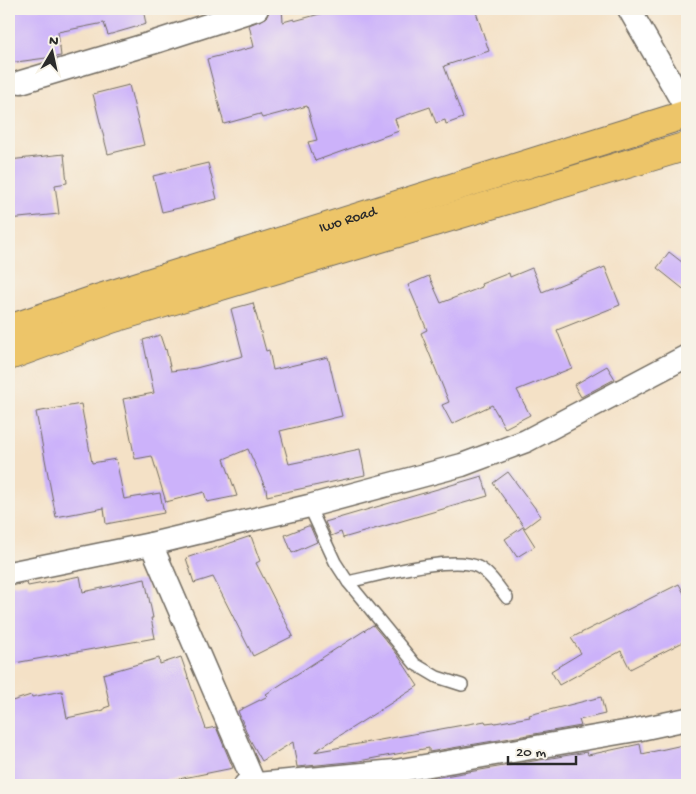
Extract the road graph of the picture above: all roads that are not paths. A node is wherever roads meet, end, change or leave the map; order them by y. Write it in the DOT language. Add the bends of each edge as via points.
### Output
graph roads {
  1 [pos="258,9"];
  2 [pos="629,9"];
  3 [pos="22,82"];
  4 [pos="687,112"];
  5 [pos="687,146"];
  6 [pos="106,309"];
  7 [pos="9,329"];
  8 [pos="9,356"];
  9 [pos="687,356"];
  10 [pos="309,506"];
  11 [pos="151,544"];
  12 [pos="9,573"];
  13 [pos="348,582"];
  14 [pos="507,598"];
  15 [pos="462,685"];
  16 [pos="687,719"];
  17 [pos="249,784"];
  1 -- 3 [label="street"];
  2 -- 4 [label="street"];
  4 -- 6 [label="main road, Iwo Road"];
  5 -- 6 [label="main road, Iwo Road"];
  6 -- 7 [label="main road, Iwo Road"];
  6 -- 8 [label="main road, Iwo Road"];
  9 -- 10 [label="street" via="526,440 462,465"];
  10 -- 11 [label="street"];
  10 -- 13 [label="lane"];
  11 -- 12 [label="street"];
  11 -- 17 [label="street"];
  13 -- 14 [label="lane" via="421,567 465,563 488,575"];
  13 -- 15 [label="lane" via="415,664 437,677"];
  16 -- 17 [label="street" via="395,770"];
}
